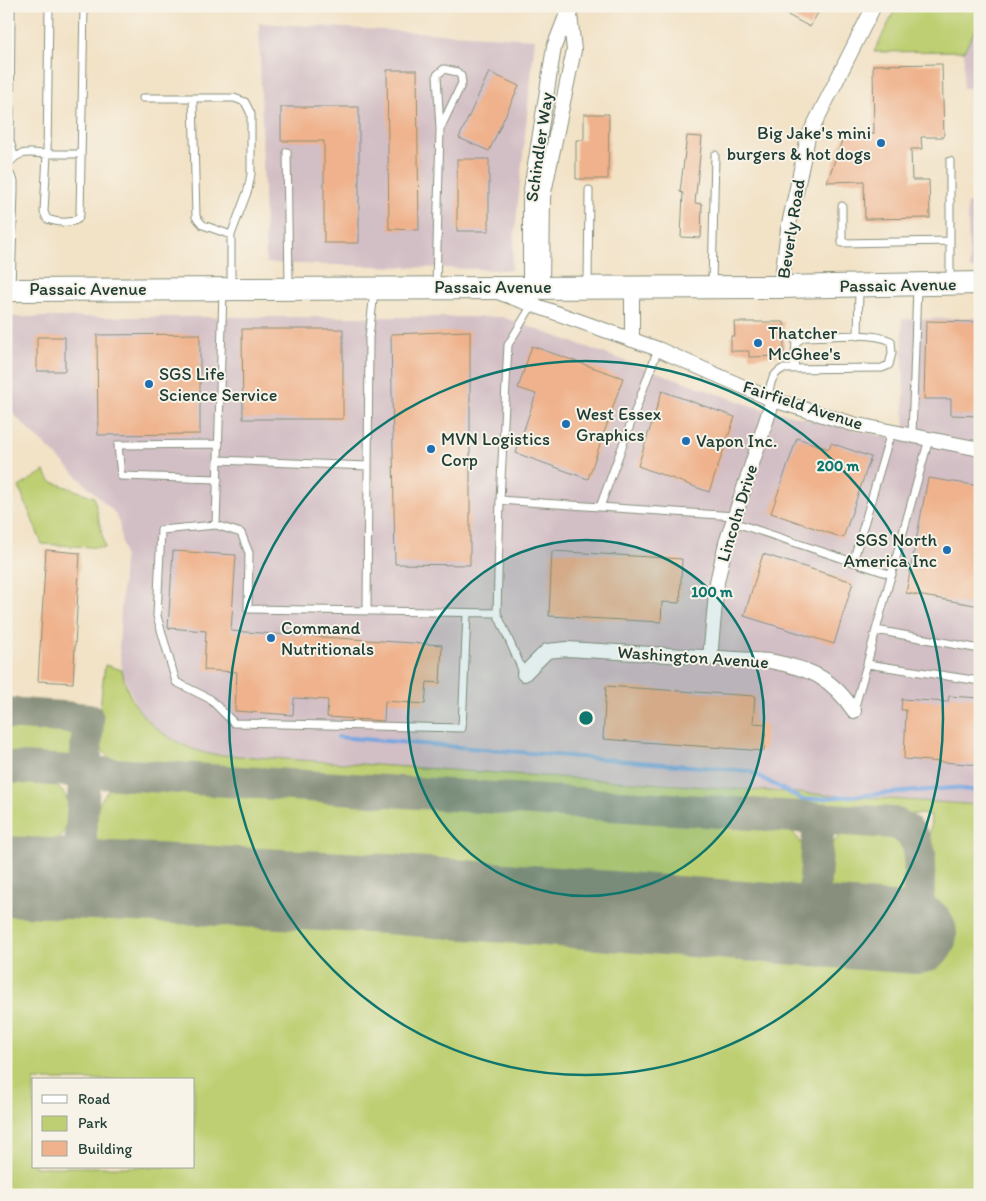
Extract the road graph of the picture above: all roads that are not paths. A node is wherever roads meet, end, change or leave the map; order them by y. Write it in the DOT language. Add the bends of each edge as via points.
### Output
graph roads {
  1 [pos="11,6"];
  2 [pos="49,6"];
  3 [pos="84,6"];
  4 [pos="874,6"];
  5 [pos="569,8"];
  6 [pos="143,98"];
  7 [pos="193,98"];
  8 [pos="440,128"];
  9 [pos="287,152"];
  10 [pos="47,154"];
  11 [pos="81,154"];
  12 [pos="715,155"];
  13 [pos="14,156"];
  14 [pos="950,160"];
  15 [pos="6,167"];
  16 [pos="589,190"];
  17 [pos="842,206"];
  18 [pos="231,235"];
  19 [pos="950,242"];
  20 [pos="12,247"];
  21 [pos="6,256"];
  22 [pos="980,283"];
  23 [pos="917,284"];
  24 [pos="950,284"];
  25 [pos="859,286"];
  26 [pos="632,287"];
  27 [pos="712,287"];
  28 [pos="781,287"];
  29 [pos="289,288"];
  30 [pos="374,288"];
  31 [pos="436,288"];
  32 [pos="588,288"];
  33 [pos="227,289"];
  34 [pos="8,290"];
  35 [pos="535,293"];
  36 [pos="858,336"];
  37 [pos="632,340"];
  38 [pos="658,349"];
  39 [pos="794,369"];
  40 [pos="770,398"];
  41 [pos="891,432"];
  42 [pos="912,436"];
  43 [pos="929,439"];
  44 [pos="219,444"];
  45 [pos="980,449"];
  46 [pos="218,460"];
  47 [pos="368,466"];
  48 [pos="218,479"];
  49 [pos="500,500"];
  50 [pos="600,507"];
  51 [pos="734,519"];
  52 [pos="216,525"];
  53 [pos="853,562"];
  54 [pos="892,575"];
  55 [pos="366,611"];
  56 [pos="468,613"];
  57 [pos="497,613"];
  58 [pos="876,630"];
  59 [pos="980,649"];
  60 [pos="710,658"];
  61 [pos="867,664"];
  62 [pos="524,674"];
  63 [pos="980,681"];
  64 [pos="854,711"];
  1 -- 13 [label="lane" via="10,141"];
  2 -- 10 [label="lane"];
  3 -- 11 [label="lane"];
  4 -- 28 [label="street, Beverly Road" via="808,137 788,229"];
  5 -- 35 [label="street, Schindler Way" via="574,50 543,197"];
  5 -- 35 [label="street, Schindler Way" via="554,46 530,196"];
  6 -- 7 [label="lane"];
  7 -- 18 [label="lane" via="196,217 203,225"];
  7 -- 18 [label="lane" via="241,99 250,114 251,182"];
  8 -- 8 [label="lane" via="462,83 457,72 444,69 437,75"];
  8 -- 31 [label="lane"];
  9 -- 29 [label="lane"];
  10 -- 11 [label="lane"];
  10 -- 11 [label="lane" via="44,212 47,219 73,222 80,214"];
  10 -- 13 [label="lane" via="24,152"];
  12 -- 27 [label="lane"];
  13 -- 15 [label="lane"];
  14 -- 19 [label="lane"];
  15 -- 20 [label="lane" via="14,181"];
  16 -- 32 [label="lane"];
  17 -- 19 [label="lane" via="842,242"];
  18 -- 33 [label="lane"];
  19 -- 24 [label="lane"];
  20 -- 21 [label="lane"];
  20 -- 34 [label="lane"];
  22 -- 24 [label="main road, Passaic Avenue"];
  23 -- 24 [label="main road, Passaic Avenue"];
  23 -- 25 [label="main road, Passaic Avenue"];
  23 -- 42 [label="lane"];
  25 -- 28 [label="main road, Passaic Avenue"];
  25 -- 36 [label="lane"];
  26 -- 27 [label="main road, Passaic Avenue"];
  26 -- 32 [label="main road, Passaic Avenue"];
  26 -- 37 [label="street"];
  27 -- 28 [label="main road, Passaic Avenue"];
  29 -- 30 [label="main road, Passaic Avenue"];
  29 -- 33 [label="main road, Passaic Avenue"];
  30 -- 31 [label="main road, Passaic Avenue"];
  30 -- 47 [label="lane" via="369,338"];
  31 -- 35 [label="main road, Passaic Avenue" via="482,287"];
  32 -- 35 [label="main road, Passaic Avenue"];
  33 -- 34 [label="main road, Passaic Avenue"];
  33 -- 44 [label="lane"];
  35 -- 37 [label="street, Fairfield Avenue"];
  35 -- 49 [label="lane" via="508,345"];
  36 -- 39 [label="lane" via="804,337 796,342"];
  36 -- 39 [label="lane" via="891,341 889,365 882,368"];
  37 -- 38 [label="street, Fairfield Avenue"];
  38 -- 40 [label="street, Fairfield Avenue"];
  38 -- 50 [label="lane"];
  39 -- 40 [label="lane" via="776,373"];
  40 -- 41 [label="street, Fairfield Avenue" via="853,424"];
  40 -- 51 [label="street, Lincoln Drive"];
  41 -- 42 [label="street, Fairfield Avenue"];
  41 -- 53 [label="lane"];
  42 -- 43 [label="street, Fairfield Avenue"];
  43 -- 45 [label="street, Fairfield Avenue"];
  43 -- 54 [label="lane"];
  44 -- 46 [label="lane"];
  44 -- 48 [label="lane" via="118,445 120,476"];
  46 -- 47 [label="lane"];
  46 -- 48 [label="lane"];
  47 -- 55 [label="lane"];
  48 -- 52 [label="lane"];
  49 -- 50 [label="lane"];
  49 -- 57 [label="lane"];
  50 -- 51 [label="lane"];
  51 -- 53 [label="lane"];
  51 -- 60 [label="street, Lincoln Drive" via="717,582"];
  52 -- 55 [label="lane" via="241,533 249,553 248,609"];
  52 -- 56 [label="lane" via="161,530 157,616 176,682 210,699 234,723 462,728"];
  53 -- 54 [label="lane"];
  54 -- 58 [label="lane"];
  55 -- 56 [label="lane"];
  56 -- 57 [label="lane"];
  57 -- 62 [label="lane"];
  58 -- 59 [label="lane"];
  58 -- 61 [label="lane"];
  60 -- 62 [label="street, Washington Avenue" via="547,650"];
  60 -- 64 [label="street, Washington Avenue" via="770,661 803,668 825,679 843,695"];
  61 -- 63 [label="lane"];
  61 -- 64 [label="lane"];
}
